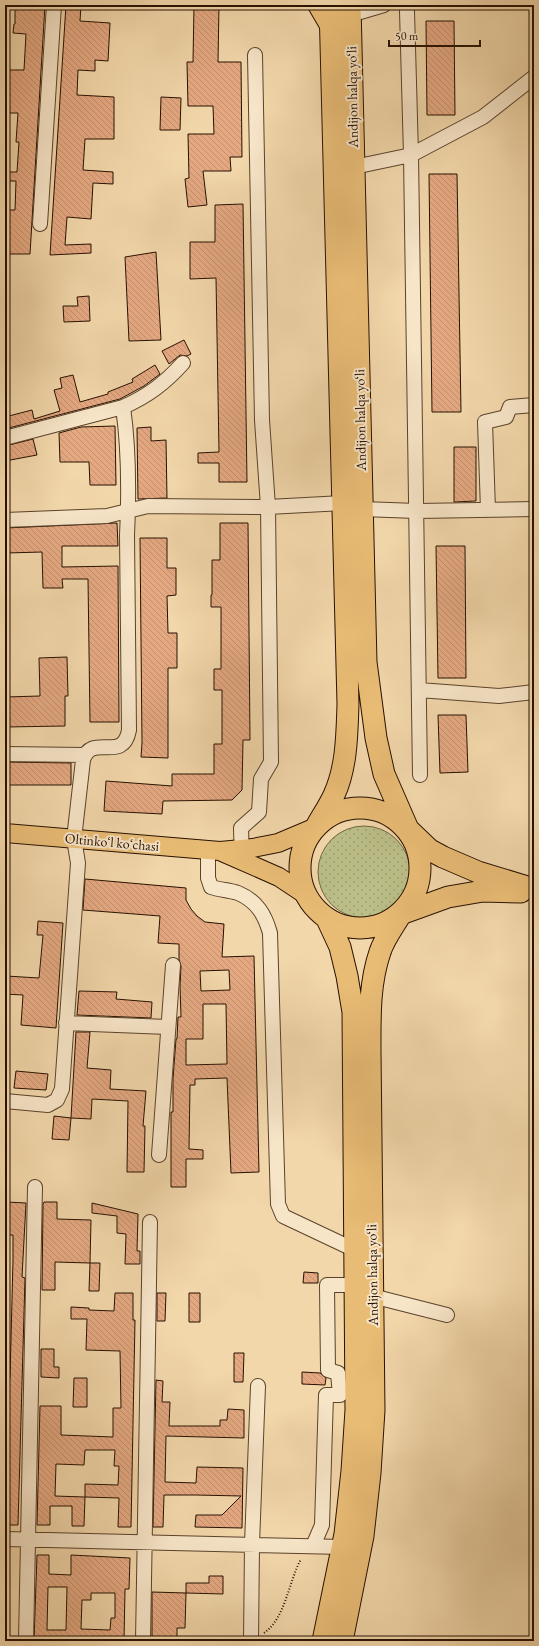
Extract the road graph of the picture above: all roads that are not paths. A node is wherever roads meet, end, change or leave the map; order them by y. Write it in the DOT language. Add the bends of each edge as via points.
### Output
graph roads {
  1 [pos="54,5"];
  2 [pos="317,5"];
  3 [pos="330,5"];
  4 [pos="384,5"];
  5 [pos="350,10"];
  6 [pos="407,11"];
  7 [pos="331,29"];
  8 [pos="255,55"];
  9 [pos="534,77"];
  10 [pos="411,155"];
  11 [pos="354,167"];
  12 [pos="40,224"];
  13 [pos="183,363"];
  14 [pos="534,405"];
  15 [pos="123,407"];
  16 [pos="5,438"];
  17 [pos="353,506"];
  18 [pos="268,507"];
  19 [pos="534,509"];
  20 [pos="488,510"];
  21 [pos="128,511"];
  22 [pos="417,511"];
  23 [pos="5,520"];
  24 [pos="419,690"];
  25 [pos="534,692"];
  26 [pos="5,754"];
  27 [pos="85,755"];
  28 [pos="420,775"];
  29 [pos="316,827"];
  30 [pos="408,830"];
  31 [pos="5,833"];
  32 [pos="74,839"];
  33 [pos="214,850"];
  34 [pos="242,854"];
  35 [pos="534,889"];
  36 [pos="534,893"];
  37 [pos="306,895"];
  38 [pos="401,914"];
  39 [pos="326,919"];
  40 [pos="173,965"];
  41 [pos="66,1023"];
  42 [pos="168,1028"];
  43 [pos="5,1101"];
  44 [pos="159,1155"];
  45 [pos="35,1187"];
  46 [pos="150,1222"];
  47 [pos="355,1250"];
  48 [pos="355,1285"];
  49 [pos="372,1296"];
  50 [pos="447,1315"];
  51 [pos="258,1386"];
  52 [pos="5,1539"];
  53 [pos="28,1540"];
  54 [pos="145,1542"];
  55 [pos="252,1544"];
  56 [pos="310,1546"];
  57 [pos="343,1547"];
  58 [pos="254,1639"];
  59 [pos="26,1641"];
  60 [pos="143,1641"];
  61 [pos="324,1641"];
  62 [pos="342,1641"];
  1 -- 12 [label="street"];
  2 -- 7 [label="main road"];
  3 -- 7 [label="highway, Andijon halqa yo‘li"];
  4 -- 5 [label="street"];
  5 -- 11 [label="highway, Andijon halqa yo‘li"];
  6 -- 10 [label="street"];
  7 -- 17 [label="highway, Andijon halqa yo‘li"];
  8 -- 18 [label="street" via="262,420"];
  9 -- 10 [label="street" via="483,117"];
  10 -- 11 [label="street"];
  10 -- 22 [label="street"];
  11 -- 17 [label="highway, Andijon halqa yo‘li"];
  13 -- 15 [label="street" via="166,381 142,399"];
  14 -- 20 [label="street" via="510,407 506,417 485,422"];
  15 -- 16 [label="street"];
  15 -- 21 [label="street" via="126,427"];
  17 -- 18 [label="street"];
  17 -- 22 [label="street"];
  17 -- 29 [label="highway, Andijon halqa yo‘li" via="347,735 335,794"];
  17 -- 30 [label="highway, Andijon halqa yo‘li" via="366,662 376,738 384,774"];
  18 -- 21 [label="street" via="148,506"];
  18 -- 34 [label="street" via="271,762 261,779 259,812 241,828"];
  19 -- 20 [label="street"];
  20 -- 22 [label="street"];
  21 -- 23 [label="street" via="107,516"];
  21 -- 27 [label="street" via="128,739 116,747 96,747"];
  22 -- 24 [label="street"];
  24 -- 25 [label="street" via="499,696"];
  24 -- 28 [label="street"];
  26 -- 27 [label="street"];
  27 -- 32 [label="street"];
  29 -- 30 [label="highway" via="332,814 352,808 373,808 392,816"];
  29 -- 34 [label="main road, Oltinkoʻl koʻchasi" via="278,843"];
  29 -- 37 [label="highway" via="306,842 300,859 300,877"];
  30 -- 35 [label="highway" via="443,858"];
  30 -- 38 [label="highway" via="417,846 421,864 420,882 413,899"];
  31 -- 32 [label="main road, Oltinkoʻl koʻchasi"];
  32 -- 33 [label="main road, Oltinkoʻl koʻchasi"];
  32 -- 41 [label="street" via="78,863"];
  33 -- 34 [label="main road, Oltinkoʻl koʻchasi"];
  33 -- 47 [label="street" via="208,878 211,887 238,893 256,904 266,917 270,933 278,1204 283,1216"];
  34 -- 37 [label="main road"];
  36 -- 38 [label="highway" via="483,891 448,897"];
  37 -- 39 [label="highway" via="314,908"];
  38 -- 39 [label="highway" via="384,924 365,929 345,927"];
  38 -- 49 [label="highway, Andijon halqa yo‘li" via="380,950 371,1009"];
  39 -- 47 [label="highway, Andijon halqa yo‘li" via="340,947 353,1012"];
  40 -- 42 [label="street"];
  41 -- 42 [label="street"];
  41 -- 43 [label="street" via="62,1088 57,1100 48,1105"];
  42 -- 44 [label="street"];
  45 -- 53 [label="street"];
  46 -- 54 [label="street"];
  47 -- 48 [label="highway, Andijon halqa yo‘li"];
  48 -- 56 [label="street" via="327,1285 328,1370 338,1373 340,1395 326,1395 322,1525"];
  48 -- 57 [label="highway, Andijon halqa yo‘li" via="356,1410"];
  49 -- 50 [label="street"];
  49 -- 62 [label="highway, Andijon halqa yo‘li" via="374,1410 370,1472 363,1536"];
  51 -- 55 [label="street"];
  52 -- 53 [label="street"];
  53 -- 54 [label="street"];
  53 -- 59 [label="street"];
  54 -- 55 [label="street"];
  54 -- 60 [label="street"];
  55 -- 56 [label="street"];
  55 -- 58 [label="street"];
  56 -- 57 [label="street"];
  57 -- 61 [label="highway, Andijon halqa yo‘li"];
}
